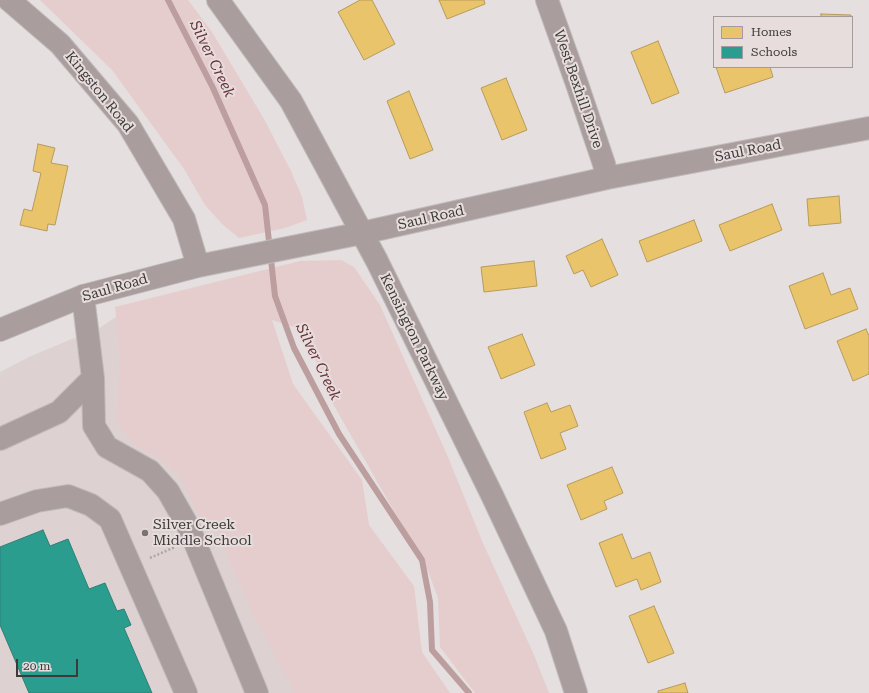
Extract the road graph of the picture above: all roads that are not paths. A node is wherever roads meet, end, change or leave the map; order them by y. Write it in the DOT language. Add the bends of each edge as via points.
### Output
graph roads {
  1 [pos="9,0"];
  2 [pos="218,0"];
  3 [pos="547,0"];
  4 [pos="869,128"];
  5 [pos="607,178"];
  6 [pos="362,234"];
  7 [pos="198,266"];
  8 [pos="83,296"];
  9 [pos="0,330"];
  10 [pos="93,378"];
  11 [pos="0,440"];
  12 [pos="0,514"];
  13 [pos="186,693"];
  14 [pos="257,693"];
  15 [pos="576,693"];
  1 -- 7 [label="street, Kingston Road" via="60,44 128,124 184,219"];
  2 -- 6 [label="street, Kensington Parkway" via="291,101"];
  3 -- 5 [label="street, West Bexhill Drive"];
  4 -- 5 [label="street, Saul Road"];
  5 -- 6 [label="street, Saul Road"];
  6 -- 7 [label="street, Saul Road"];
  6 -- 15 [label="street, Kensington Parkway" via="492,495 556,631"];
  7 -- 8 [label="street, Saul Road"];
  8 -- 9 [label="street, Saul Road"];
  8 -- 10 [label="street"];
  10 -- 11 [label="street" via="59,412"];
  10 -- 14 [label="street" via="94,426 107,447 150,471 168,491 188,528"];
  12 -- 13 [label="street" via="37,500 68,496 91,505 110,519"];
}
